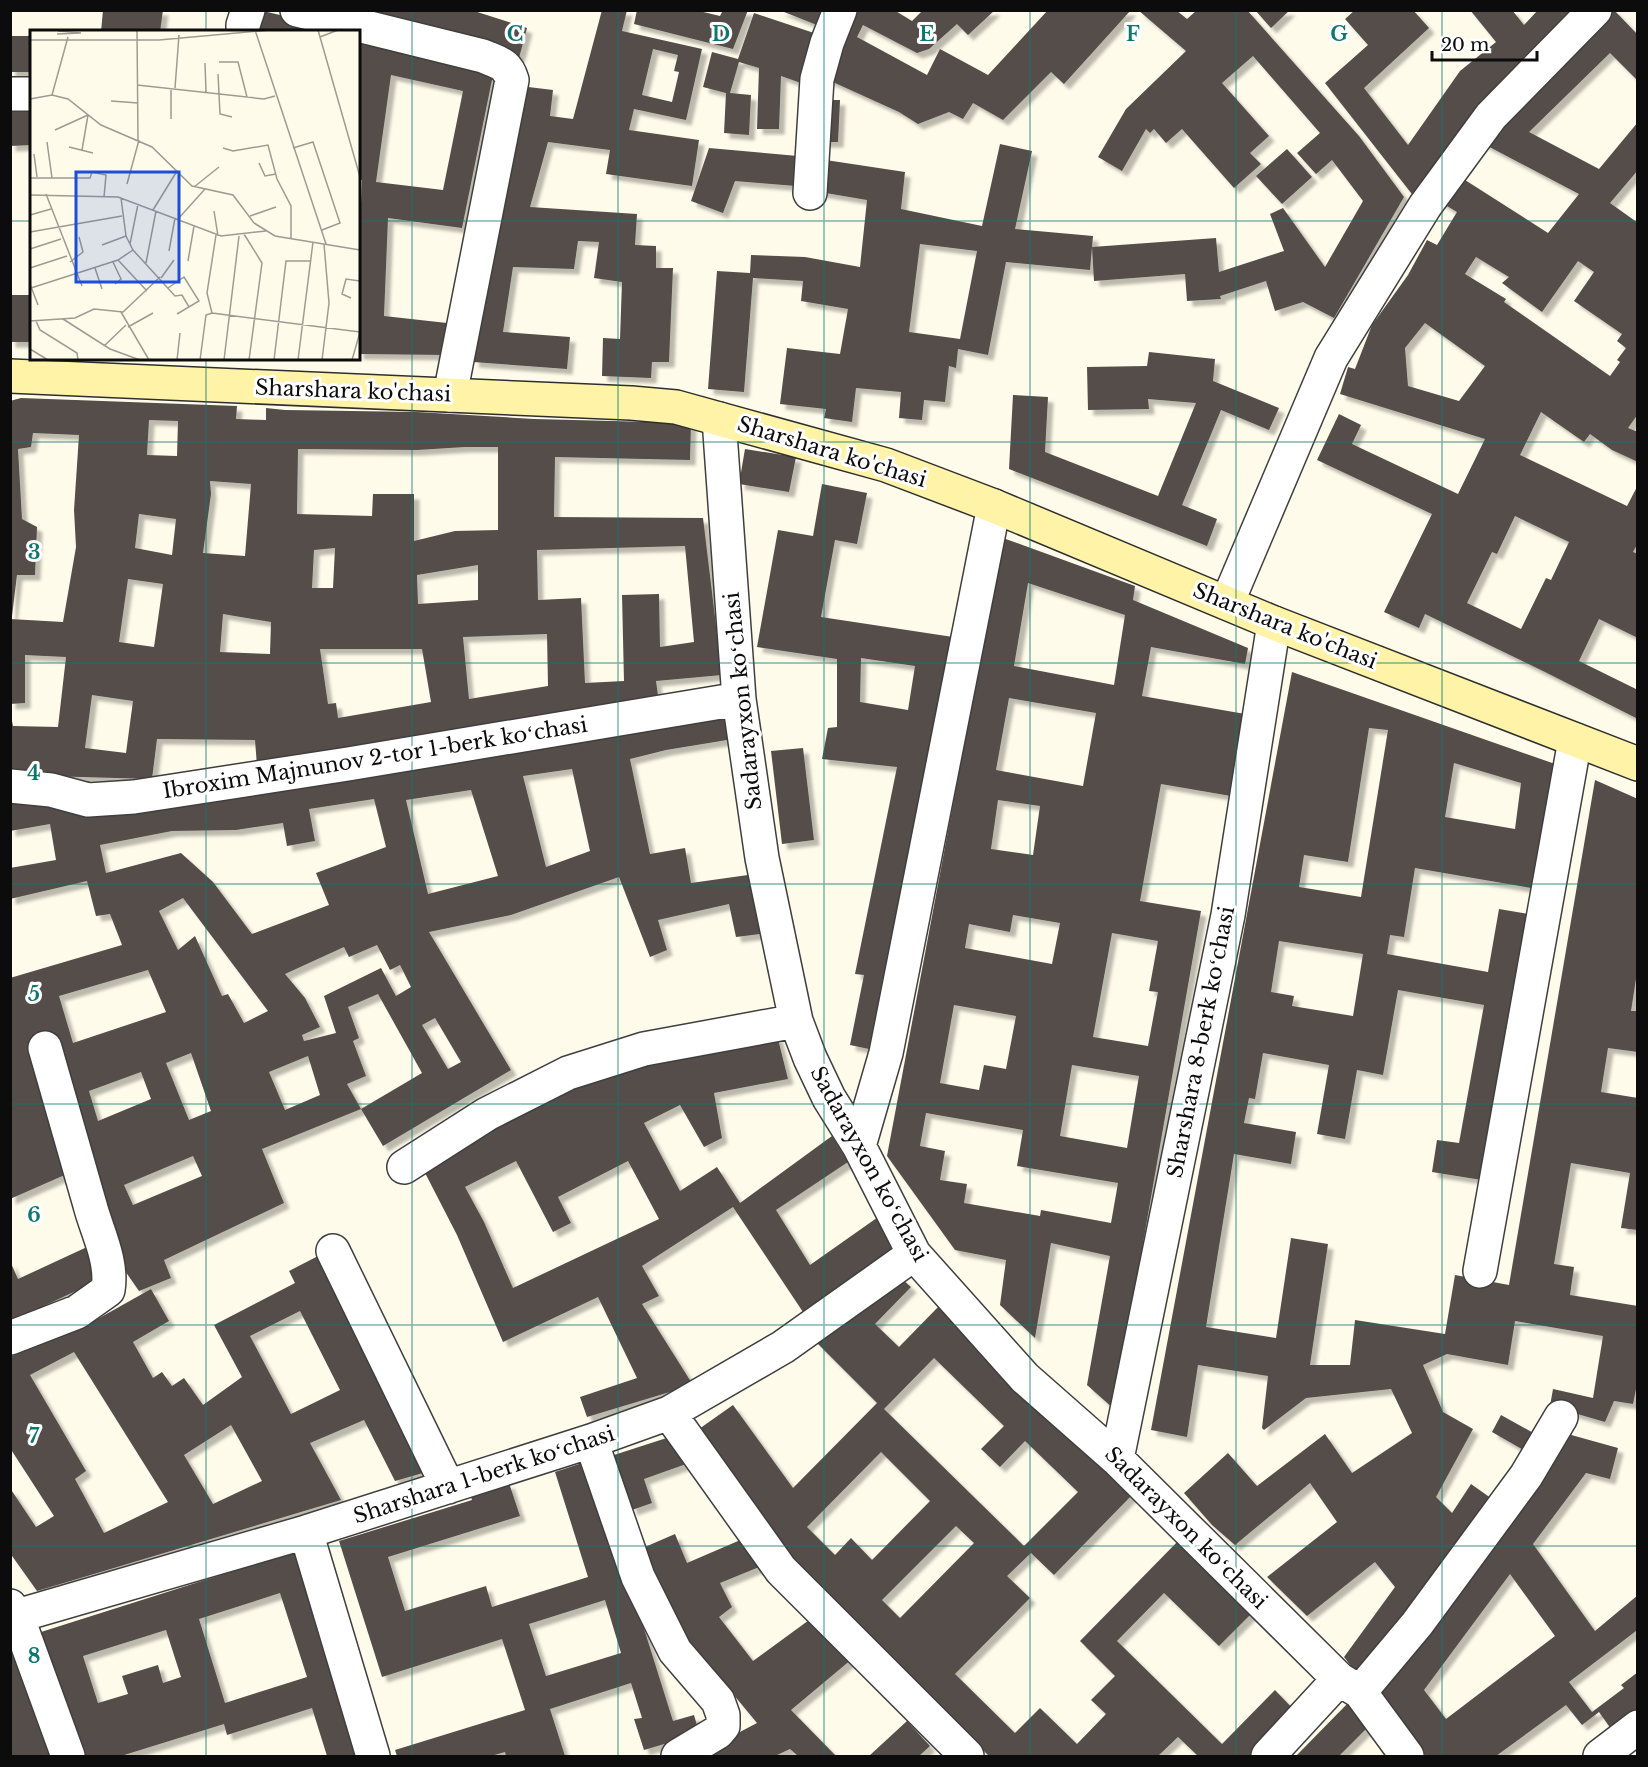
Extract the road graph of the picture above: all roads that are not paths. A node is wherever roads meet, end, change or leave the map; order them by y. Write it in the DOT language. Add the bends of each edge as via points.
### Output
graph roads {
  1 [pos="248,10"];
  2 [pos="297,10"];
  3 [pos="840,10"];
  4 [pos="1595,10"];
  5 [pos="243,30"];
  6 [pos="10,94"];
  7 [pos="30,94"];
  8 [pos="810,193"];
  9 [pos="10,376"];
  10 [pos="450,395"];
  11 [pos="718,419"];
  12 [pos="994,506"];
  13 [pos="1227,603"];
  14 [pos="1274,623"];
  15 [pos="739,699"];
  16 [pos="1575,740"];
  17 [pos="1635,759"];
  18 [pos="10,786"];
  19 [pos="796,1021"];
  20 [pos="45,1048"];
  21 [pos="859,1146"];
  22 [pos="404,1167"];
  23 [pos="333,1251"];
  24 [pos="914,1254"];
  25 [pos="1480,1271"];
  26 [pos="10,1338"];
  27 [pos="669,1413"];
  28 [pos="1561,1418"];
  29 [pos="591,1441"];
  30 [pos="1117,1459"];
  31 [pos="448,1487"];
  32 [pos="306,1532"];
  33 [pos="13,1613"];
  34 [pos="1350,1686"];
  35 [pos="1638,1727"];
  36 [pos="68,1756"];
  37 [pos="373,1756"];
  38 [pos="678,1756"];
  39 [pos="967,1756"];
  40 [pos="1268,1756"];
  41 [pos="1407,1756"];
  42 [pos="1600,1756"];
  1 -- 5 [label="street"];
  2 -- 10 [label="street" via="483,56 510,72 512,81"];
  3 -- 8 [label="street" via="817,79"];
  4 -- 13 [label="street" via="1491,116 1425,206 1331,358"];
  6 -- 7 [label="street"];
  9 -- 10 [label="street, Sharshara ko'chasi"];
  10 -- 11 [label="street, Sharshara ko'chasi" via="654,405"];
  11 -- 12 [label="street, Sharshara ko'chasi" via="886,465"];
  11 -- 15 [label="street, Sadarayxon koʻchasi"];
  12 -- 13 [label="street, Sharshara ko'chasi"];
  12 -- 21 [label="street" via="886,1053"];
  13 -- 14 [label="street, Sharshara ko'chasi"];
  14 -- 16 [label="street, Sharshara ko'chasi"];
  14 -- 30 [label="street, Sharshara 8-berk koʻchasi" via="1228,915"];
  15 -- 18 [label="street, Ibroxim Majnunov 2-tor 1-berk koʻchasi" via="134,797 88,800 51,790"];
  15 -- 19 [label="street, Sadarayxon koʻchasi" via="762,858"];
  16 -- 17 [label="street, Sharshara ko'chasi"];
  16 -- 25 [label="street"];
  19 -- 21 [label="street, Sadarayxon koʻchasi" via="829,1098"];
  19 -- 22 [label="street" via="644,1049 568,1073 487,1114"];
  20 -- 26 [label="street" via="107,1261 109,1282 108,1290 77,1312"];
  21 -- 24 [label="street, Sadarayxon koʻchasi"];
  23 -- 31 [label="street"];
  24 -- 27 [label="street, Sharshara 1-berk koʻchasi" via="783,1347"];
  24 -- 30 [label="street, Sadarayxon koʻchasi" via="1025,1378"];
  27 -- 29 [label="street, Sharshara 1-berk koʻchasi"];
  27 -- 39 [label="street" via="781,1570"];
  28 -- 34 [label="street" via="1526,1476 1417,1624"];
  29 -- 31 [label="street, Sharshara 1-berk koʻchasi"];
  29 -- 38 [label="street" via="639,1577 675,1651 718,1701 723,1714 723,1726 718,1732"];
  30 -- 34 [label="street, Sadarayxon koʻchasi"];
  31 -- 32 [label="street, Sharshara 1-berk koʻchasi"];
  32 -- 33 [label="street, Sharshara 1-berk koʻchasi"];
  32 -- 37 [label="street"];
  33 -- 36 [label="street"];
  34 -- 40 [label="street"];
  34 -- 41 [label="street, Sadarayxon koʻchasi"];
  35 -- 42 [label="street"];
}
